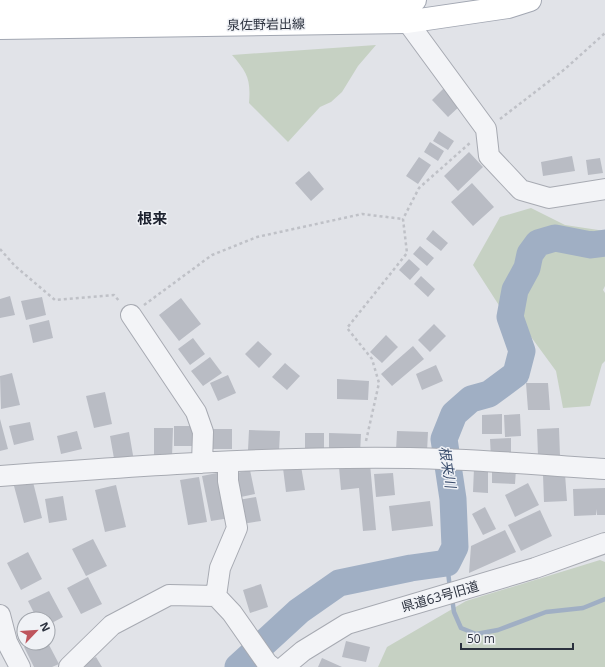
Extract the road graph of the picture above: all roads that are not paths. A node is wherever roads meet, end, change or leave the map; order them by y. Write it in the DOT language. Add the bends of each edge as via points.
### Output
graph roads {
  1 [pos="415,0"];
  2 [pos="530,0"];
  3 [pos="392,1"];
  4 [pos="0,8"];
  5 [pos="406,22"];
  6 [pos="0,28"];
  7 [pos="605,189"];
  8 [pos="131,315"];
  9 [pos="228,462"];
  10 [pos="202,463"];
  11 [pos="605,469"];
  12 [pos="0,476"];
  13 [pos="605,542"];
  14 [pos="216,596"];
  15 [pos="0,615"];
  16 [pos="274,666"];
  17 [pos="20,667"];
  18 [pos="69,667"];
  1 -- 3 [label="main road, 泉佐野岩出線"];
  2 -- 5 [label="main road, 泉佐野岩出線" via="508,7"];
  3 -- 4 [label="main road, 泉佐野岩出線" via="353,6"];
  3 -- 5 [label="street"];
  5 -- 6 [label="main road, 泉佐野岩出線"];
  5 -- 7 [label="street" via="486,129 489,156 521,190 549,198"];
  8 -- 10 [label="street" via="196,412 203,432"];
  9 -- 10 [label="street"];
  9 -- 11 [label="street" via="411,458"];
  9 -- 14 [label="street" via="228,481 237,528 220,568"];
  10 -- 12 [label="street"];
  13 -- 16 [label="street, 県道63号旧道" via="535,568 347,624"];
  14 -- 16 [label="street"];
  14 -- 18 [label="street" via="169,595 112,625"];
  15 -- 17 [label="street" via="7,642"];
}
